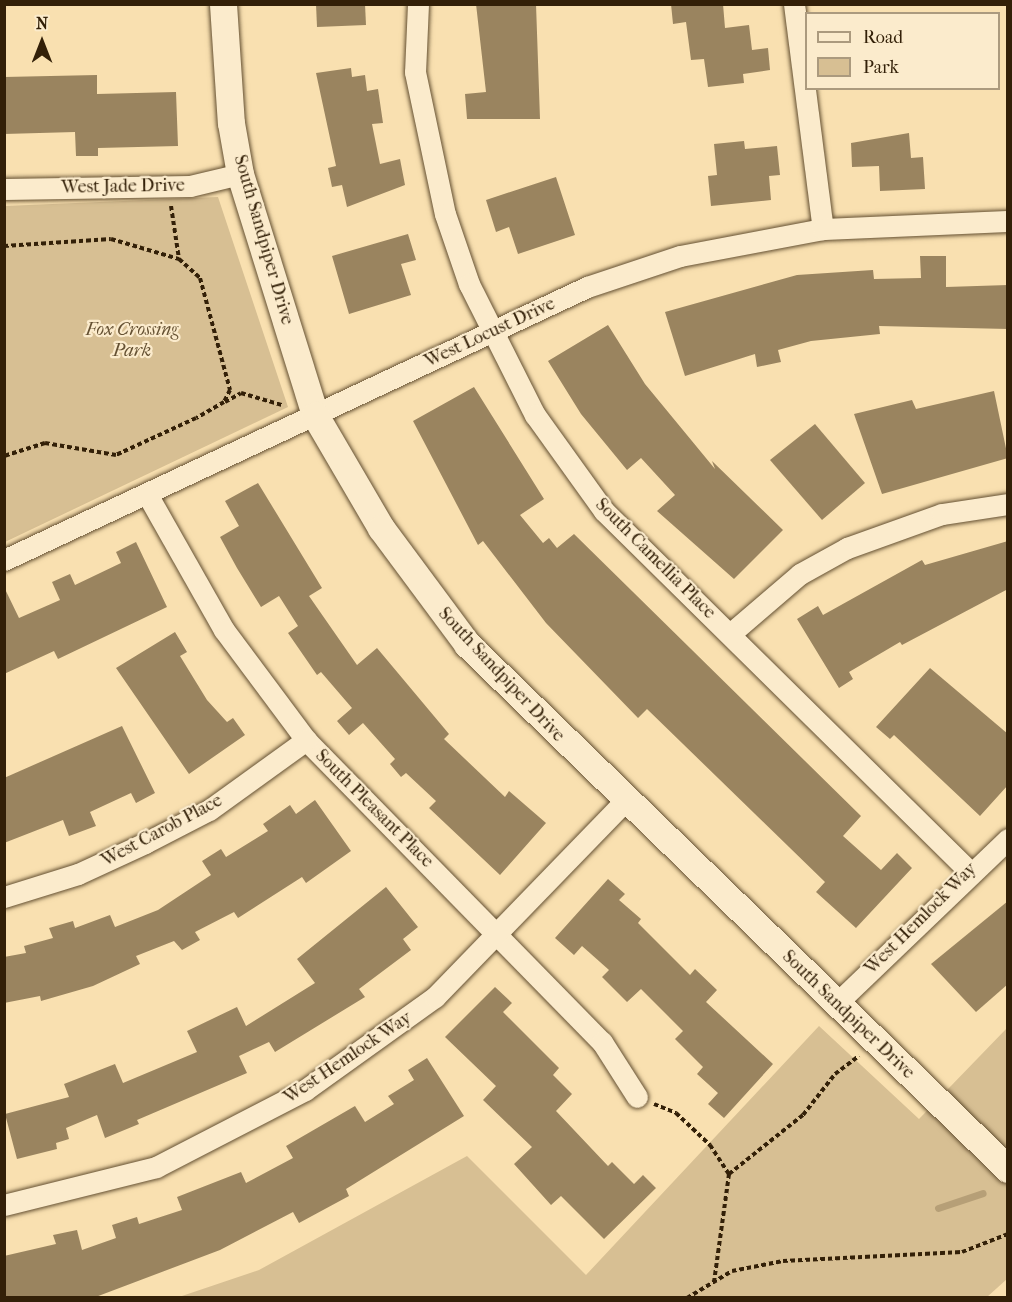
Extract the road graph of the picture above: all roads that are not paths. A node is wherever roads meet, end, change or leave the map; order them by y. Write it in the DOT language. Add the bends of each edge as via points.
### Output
graph roads {
  1 [pos="223,4"];
  2 [pos="418,4"];
  3 [pos="794,4"];
  4 [pos="805,89"];
  5 [pos="805,90"];
  6 [pos="240,174"];
  7 [pos="4,189"];
  8 [pos="1008,221"];
  9 [pos="823,229"];
  10 [pos="493,331"];
  11 [pos="315,415"];
  12 [pos="147,494"];
  13 [pos="1008,504"];
  14 [pos="4,560"];
  15 [pos="730,634"];
  16 [pos="306,741"];
  17 [pos="624,802"];
  18 [pos="1008,839"];
  19 [pos="969,871"];
  20 [pos="4,897"];
  21 [pos="500,935"];
  22 [pos="837,1003"];
  23 [pos="637,1097"];
  24 [pos="1008,1169"];
  25 [pos="4,1205"];
  1 -- 6 [label="street, South Sandpiper Drive"];
  2 -- 10 [label="street, South Camellia Place" via="414,72 427,142 469,284"];
  3 -- 4 [label="street"];
  5 -- 9 [label="street"];
  6 -- 7 [label="street, West Jade Drive" via="190,186"];
  6 -- 11 [label="street, South Sandpiper Drive"];
  8 -- 9 [label="street, West Locust Drive"];
  9 -- 10 [label="street, West Locust Drive" via="680,256 586,287"];
  10 -- 11 [label="street, West Locust Drive"];
  10 -- 15 [label="street, South Camellia Place" via="535,415 604,511"];
  11 -- 12 [label="street, West Locust Drive"];
  11 -- 17 [label="street, South Sandpiper Drive" via="381,528 446,618"];
  12 -- 14 [label="street, West Locust Drive"];
  12 -- 16 [label="street, South Pleasant Place" via="224,630"];
  13 -- 15 [label="street" via="942,514 847,548 800,574"];
  15 -- 19 [label="street, South Camellia Place"];
  16 -- 20 [label="street, West Carob Place" via="209,810 146,843 78,874"];
  16 -- 21 [label="street, South Pleasant Place"];
  17 -- 21 [label="street, West Hemlock Way"];
  17 -- 22 [label="street, South Sandpiper Drive"];
  18 -- 19 [label="street, West Hemlock Way"];
  19 -- 22 [label="street, West Hemlock Way"];
  21 -- 23 [label="street, South Pleasant Place" via="602,1042"];
  21 -- 25 [label="street, West Hemlock Way" via="435,997 305,1090 156,1167"];
  22 -- 24 [label="street, South Sandpiper Drive"];
}
